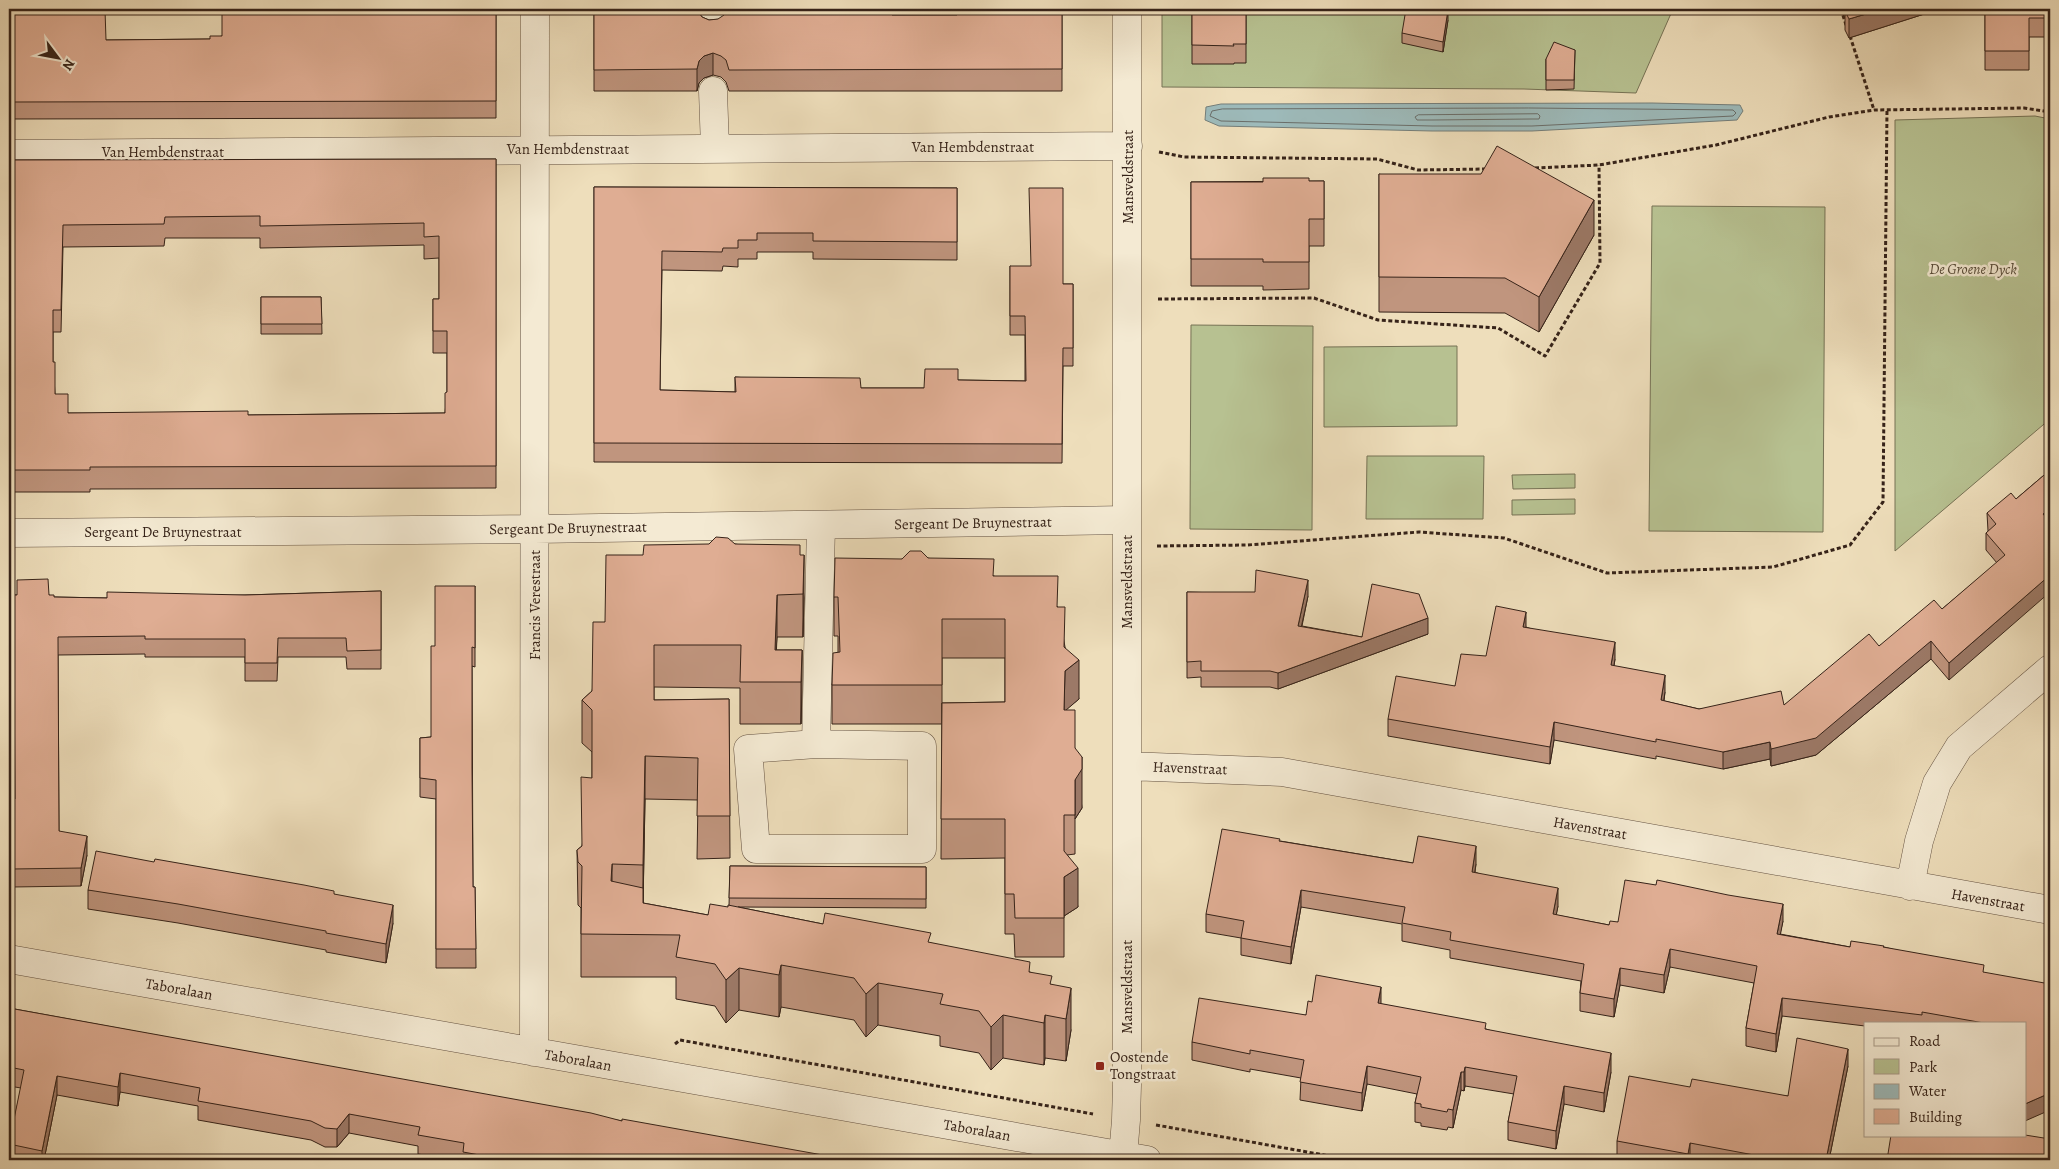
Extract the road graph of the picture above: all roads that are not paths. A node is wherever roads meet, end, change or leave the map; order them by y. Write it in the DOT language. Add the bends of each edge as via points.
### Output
graph roads {
  1 [pos="535,9"];
  2 [pos="1127,9"];
  3 [pos="713,91"];
  4 [pos="1128,146"];
  5 [pos="715,148"];
  6 [pos="535,150"];
  7 [pos="9,154"];
  8 [pos="821,525"];
  9 [pos="535,529"];
  10 [pos="1127,532"];
  11 [pos="9,533"];
  12 [pos="2050,669"];
  13 [pos="816,744"];
  14 [pos="1127,766"];
  15 [pos="1910,886"];
  16 [pos="2050,910"];
  17 [pos="9,959"];
  18 [pos="534,1052"];
  19 [pos="1116,1157"];
  1 -- 6 [label="street, Francis Verestraat"];
  2 -- 4 [label="street, Mansveldstraat"];
  3 -- 5 [label="street"];
  4 -- 5 [label="street, Van Hembdenstraat"];
  4 -- 10 [label="street, Mansveldstraat"];
  5 -- 6 [label="street, Van Hembdenstraat"];
  6 -- 7 [label="street, Van Hembdenstraat"];
  6 -- 9 [label="street, Francis Verestraat"];
  8 -- 9 [label="street, Sergeant De Bruynestraat"];
  8 -- 10 [label="street, Sergeant De Bruynestraat"];
  8 -- 13 [label="street"];
  9 -- 11 [label="street, Sergeant De Bruynestraat"];
  9 -- 18 [label="street, Francis Verestraat"];
  10 -- 14 [label="street, Mansveldstraat"];
  12 -- 15 [label="street" via="1959,747 1937,783 1919,841"];
  13 -- 13 [label="street" via="922,746 922,849 756,849 748,750"];
  14 -- 15 [label="street, Havenstraat" via="1282,772"];
  14 -- 19 [label="street, Mansveldstraat" via="1126,1120"];
  15 -- 16 [label="street, Havenstraat"];
  17 -- 18 [label="street, Taboralaan"];
  18 -- 19 [label="street, Taboralaan"];
}
